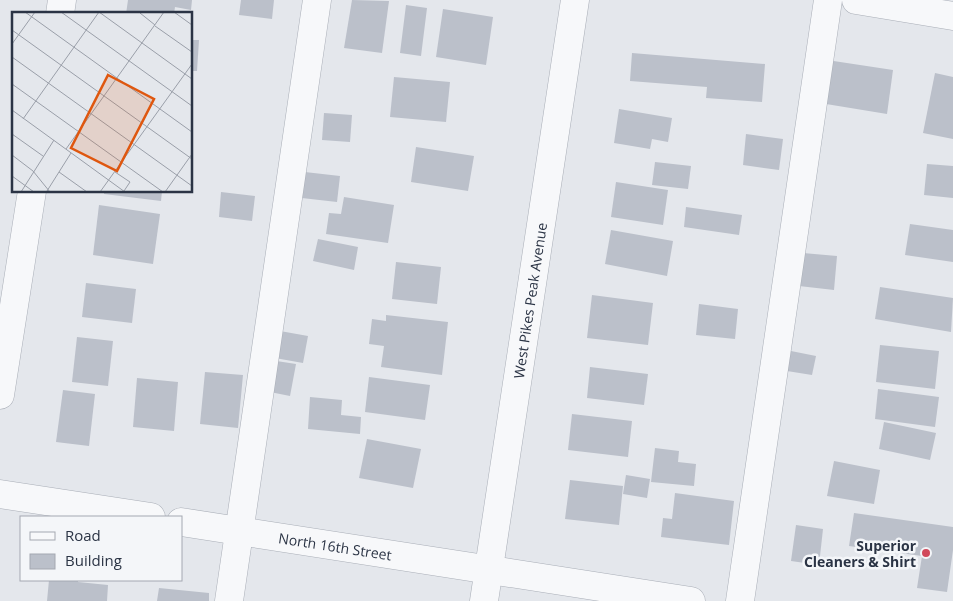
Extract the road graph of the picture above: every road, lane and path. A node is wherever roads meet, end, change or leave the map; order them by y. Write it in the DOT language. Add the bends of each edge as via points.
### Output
graph roads {
  1 [pos="318,0"];
  2 [pos="575,0"];
  3 [pos="828,0"];
  4 [pos="856,0"];
  5 [pos="953,16"];
  6 [pos="32,192"];
  7 [pos="0,395"];
  8 [pos="0,494"];
  9 [pos="144,516"];
  10 [pos="182,522"];
  11 [pos="240,531"];
  12 [pos="489,569"];
  13 [pos="230,601"];
  14 [pos="484,601"];
  15 [pos="692,601"];
  16 [pos="740,601"];
  1 -- 11 [label="street"];
  2 -- 12 [label="street, West Pikes Peak Avenue"];
  3 -- 16 [label="street"];
  4 -- 5 [label="street"];
  6 -- 7 [label="street"];
  8 -- 9 [label="street"];
  10 -- 11 [label="street, North 16th Street"];
  11 -- 12 [label="street, North 16th Street"];
  11 -- 13 [label="street"];
  12 -- 14 [label="street, West Pikes Peak Avenue"];
  12 -- 15 [label="street, North 16th Street"];
}
